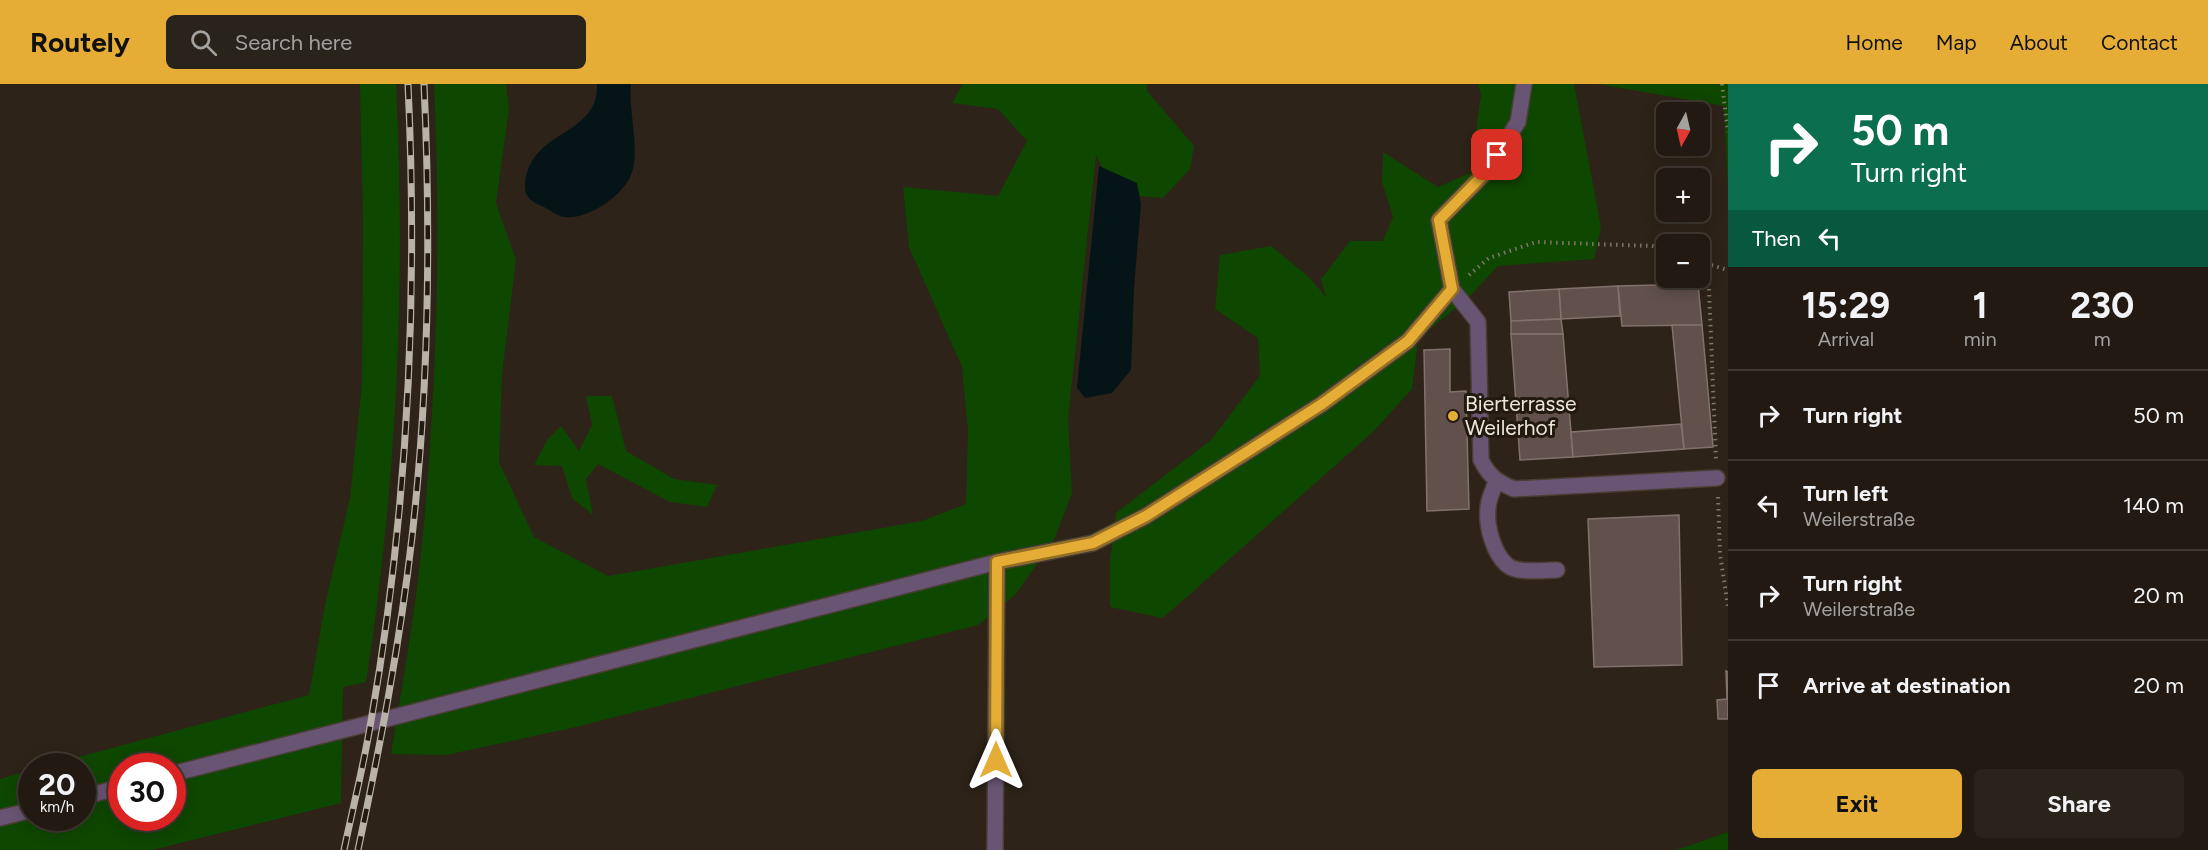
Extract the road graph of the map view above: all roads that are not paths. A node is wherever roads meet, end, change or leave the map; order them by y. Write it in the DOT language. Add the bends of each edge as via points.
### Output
graph roads {
  1 [pos="1524,84"];
  2 [pos="1452,289"];
  3 [pos="1717,478"];
  4 [pos="1496,482"];
  5 [pos="997,562"];
  6 [pos="1557,570"];
  7 [pos="186,770"];
  8 [pos="18,814"];
  9 [pos="0,818"];
  10 [pos="995,850"];
  1 -- 2 [label="street" via="1518,122 1487,171 1439,220"];
  2 -- 4 [label="street" via="1478,322 1481,460"];
  2 -- 5 [label="street" via="1408,341 1322,404 1146,516 1093,543"];
  3 -- 4 [label="street" via="1514,489"];
  4 -- 6 [label="street" via="1488,508 1491,538 1498,553 1507,565"];
  5 -- 7 [label="street"];
  5 -- 10 [label="street"];
  8 -- 9 [label="street"];
}
